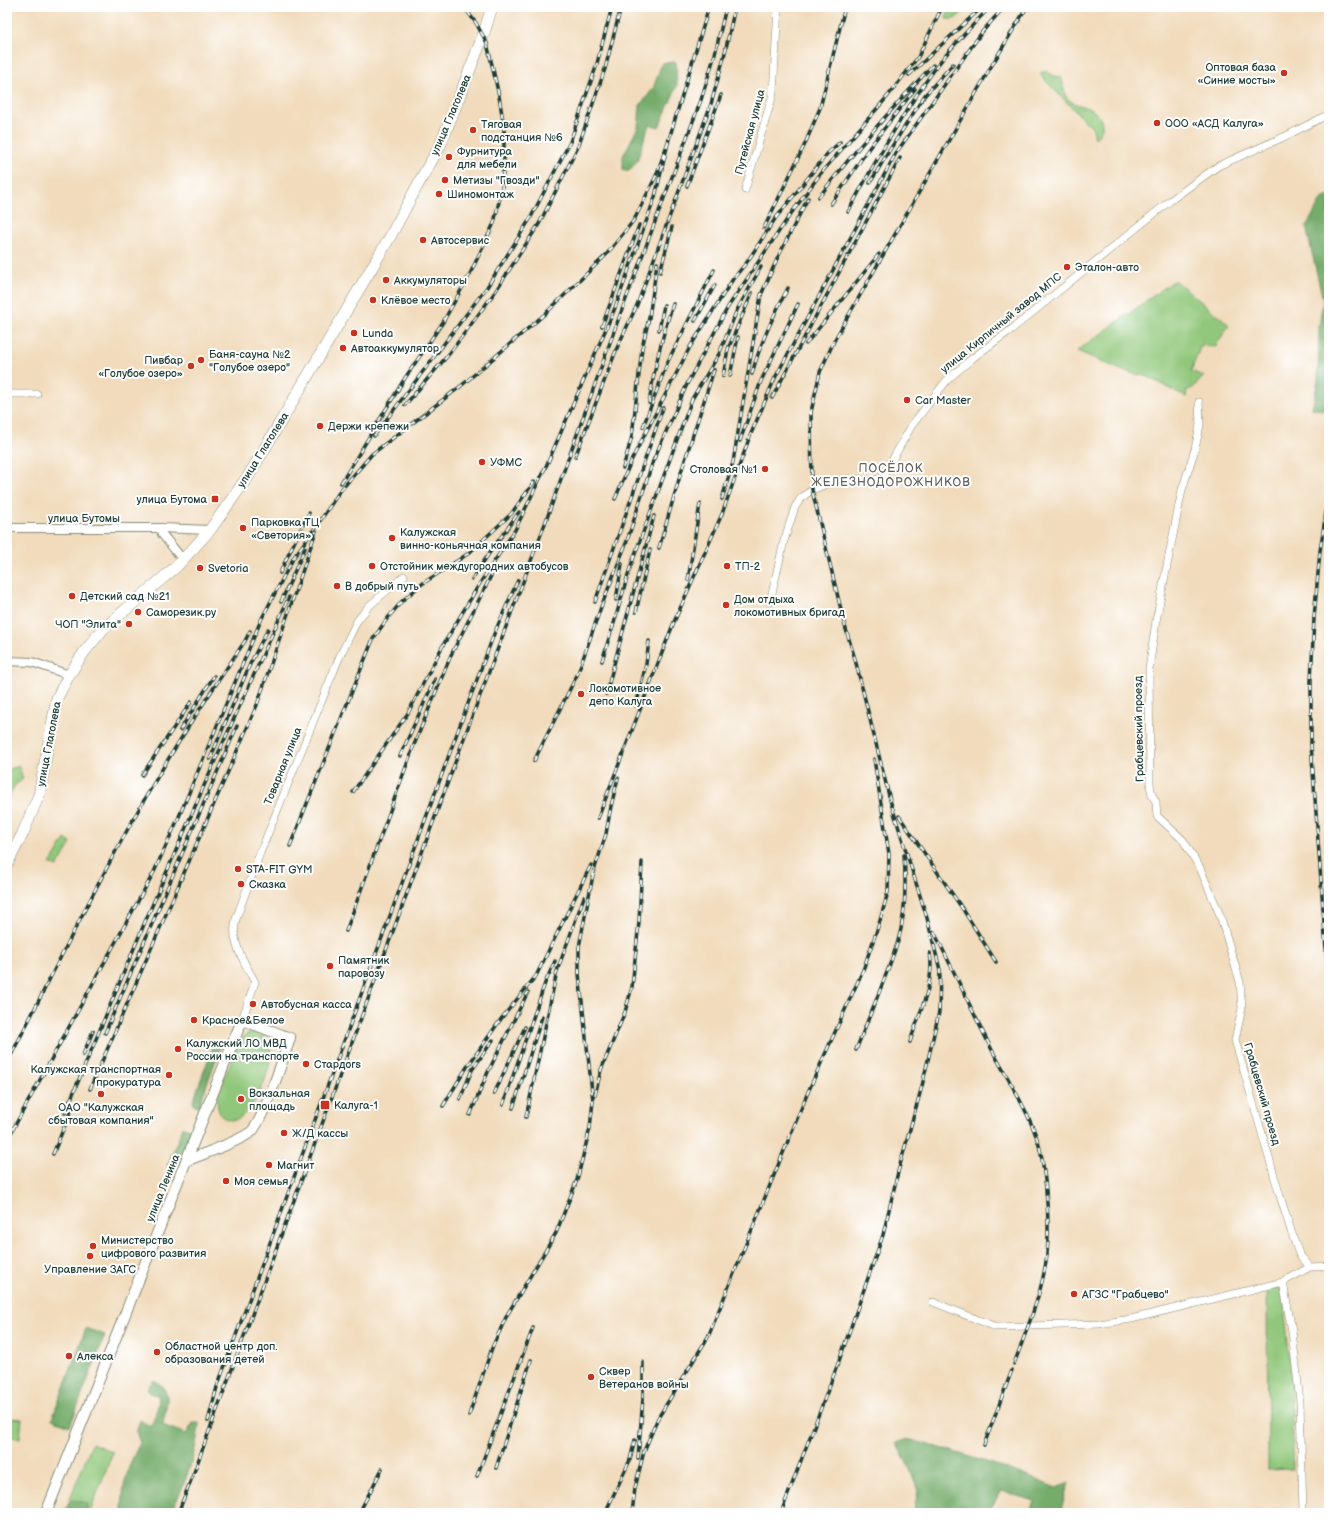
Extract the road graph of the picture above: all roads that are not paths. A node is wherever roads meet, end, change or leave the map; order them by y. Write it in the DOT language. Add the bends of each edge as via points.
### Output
graph roads {
  1 [pos="492,7"];
  2 [pos="778,7"];
  3 [pos="1329,114"];
  4 [pos="745,190"];
  5 [pos="7,394"];
  6 [pos="37,394"];
  7 [pos="1199,402"];
  8 [pos="7,528"];
  9 [pos="160,528"];
  10 [pos="210,530"];
  11 [pos="183,560"];
  12 [pos="404,576"];
  13 [pos="770,602"];
  14 [pos="7,661"];
  15 [pos="68,675"];
  16 [pos="7,864"];
  17 [pos="255,982"];
  18 [pos="242,1020"];
  19 [pos="186,1161"];
  20 [pos="1329,1266"];
  21 [pos="1310,1267"];
  22 [pos="1283,1282"];
  23 [pos="933,1302"];
  24 [pos="46,1513"];
  25 [pos="1303,1513"];
  1 -- 10 [label="main road, улица Глаголева" via="440,146 390,237 271,439"];
  2 -- 4 [label="street, Путейская улица" via="773,94"];
  3 -- 13 [label="street, улица Кирпичный завод МПС" via="1218,166 1171,200 974,356 946,380 912,425 882,478 869,481 838,479 812,490 801,498 795,507 784,541"];
  5 -- 6 [label="street"];
  7 -- 21 [label="street, Грабцевский проезд" via="1200,425 1182,490 1149,669 1150,785 1156,802 1157,816 1183,840 1200,868 1220,915 1240,982 1242,1008 1235,1040 1299,1254"];
  8 -- 9 [label="street, улица Бутомы"];
  9 -- 10 [label="street, улица Бутомы"];
  9 -- 11 [label="street"];
  10 -- 11 [label="main road, улица Глаголева"];
  11 -- 15 [label="main road, улица Глаголева" via="103,629"];
  12 -- 17 [label="street, Товарная улица" via="369,606 357,621 339,658 260,853 234,930 236,944"];
  14 -- 15 [label="street" via="32,662"];
  15 -- 16 [label="main road, улица Глаголева" via="57,698 40,795"];
  17 -- 18 [label="street, улица Ленина"];
  18 -- 19 [label="main road, улица Ленина"];
  18 -- 19 [label="main road" via="290,1038 262,1115 251,1132"];
  19 -- 24 [label="main road, улица Ленина"];
  20 -- 21 [label="street"];
  21 -- 22 [label="street"];
  22 -- 23 [label="street" via="1131,1319 1099,1324 996,1327"];
  22 -- 25 [label="street" via="1292,1331 1300,1402"];
}
